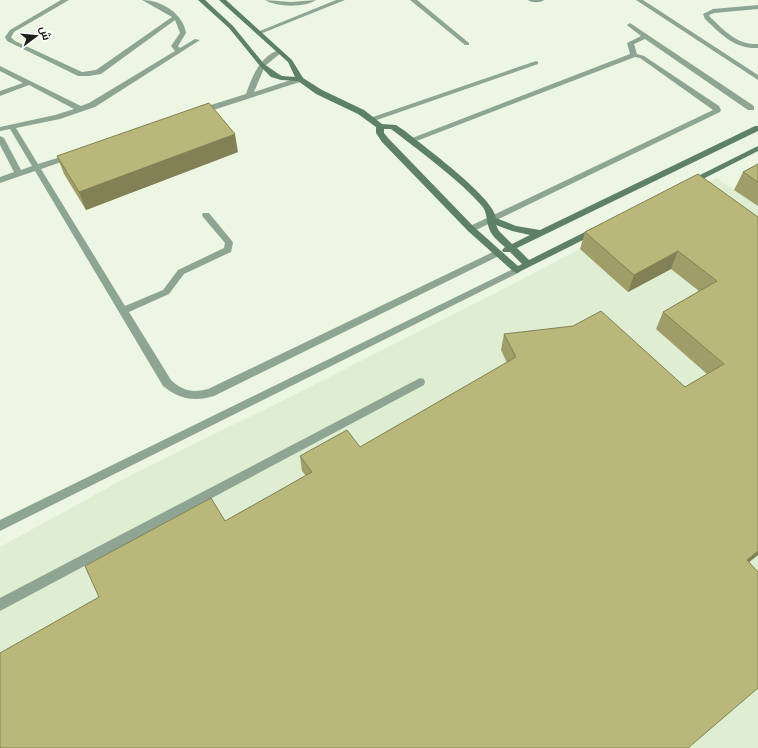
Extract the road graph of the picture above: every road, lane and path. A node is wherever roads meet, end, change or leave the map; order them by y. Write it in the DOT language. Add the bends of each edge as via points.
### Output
graph roads {
  1 [pos="66,0"];
  2 [pos="145,0"];
  3 [pos="201,0"];
  4 [pos="222,0"];
  5 [pos="268,0"];
  6 [pos="313,0"];
  7 [pos="342,0"];
  8 [pos="413,0"];
  9 [pos="531,0"];
  10 [pos="540,0"];
  11 [pos="639,0"];
  12 [pos="758,7"];
  13 [pos="176,17"];
  14 [pos="630,25"];
  15 [pos="258,32"];
  16 [pos="646,36"];
  17 [pos="198,40"];
  18 [pos="467,44"];
  19 [pos="758,46"];
  20 [pos="180,51"];
  21 [pos="279,52"];
  22 [pos="634,55"];
  23 [pos="536,63"];
  24 [pos="262,65"];
  25 [pos="0,68"];
  26 [pos="758,78"];
  27 [pos="300,79"];
  28 [pos="29,83"];
  29 [pos="0,94"];
  30 [pos="249,95"];
  31 [pos="751,108"];
  32 [pos="81,109"];
  33 [pos="190,115"];
  34 [pos="371,118"];
  35 [pos="380,126"];
  36 [pos="12,127"];
  37 [pos="758,128"];
  38 [pos="0,129"];
  39 [pos="0,138"];
  40 [pos="410,140"];
  41 [pos="758,148"];
  42 [pos="80,153"];
  43 [pos="36,168"];
  44 [pos="19,174"];
  45 [pos="0,180"];
  46 [pos="681,187"];
  47 [pos="206,215"];
  48 [pos="492,219"];
  49 [pos="605,225"];
  50 [pos="471,229"];
  51 [pos="542,233"];
  52 [pos="510,248"];
  53 [pos="498,253"];
  54 [pos="528,264"];
  55 [pos="517,270"];
  56 [pos="122,311"];
  57 [pos="420,382"];
  58 [pos="0,526"];
  59 [pos="0,604"];
  1 -- 13 [label="lane" via="12,31 8,37 9,40 81,74 98,72"];
  2 -- 13 [label="lane"];
  3 -- 24 [label="street" via="231,27"];
  4 -- 15 [label="street"];
  5 -- 6 [label="lane" via="285,4"];
  7 -- 15 [label="lane"];
  8 -- 18 [label="lane"];
  9 -- 10 [label="lane"];
  11 -- 26 [label="lane"];
  12 -- 19 [label="lane" via="713,11 706,14 707,18 734,42 744,47"];
  13 -- 20 [label="lane" via="183,33 174,46"];
  14 -- 16 [label="lane"];
  15 -- 21 [label="street"];
  16 -- 22 [label="lane" via="630,43"];
  16 -- 31 [label="lane"];
  17 -- 20 [label="lane"];
  20 -- 32 [label="lane" via="102,100"];
  21 -- 24 [label="lane" via="269,57"];
  21 -- 27 [label="street" via="296,68"];
  22 -- 40 [label="lane"];
  22 -- 48 [label="lane" via="659,68 715,106 717,111"];
  23 -- 34 [label="lane"];
  24 -- 27 [label="street" via="281,78"];
  24 -- 30 [label="lane"];
  25 -- 28 [label="lane"];
  27 -- 30 [label="lane"];
  27 -- 34 [label="street" via="319,92"];
  28 -- 29 [label="lane"];
  28 -- 32 [label="lane"];
  30 -- 33 [label="lane"];
  32 -- 36 [label="lane"];
  34 -- 35 [label="street"];
  35 -- 40 [label="street" via="398,130"];
  35 -- 50 [label="street" via="380,133 385,140"];
  36 -- 38 [label="lane"];
  36 -- 43 [label="lane"];
  37 -- 51 [label="street"];
  39 -- 44 [label="lane"];
  40 -- 48 [label="street" via="469,188 490,210"];
  41 -- 46 [label="street"];
  42 -- 43 [label="lane"];
  43 -- 44 [label="lane"];
  43 -- 56 [label="lane"];
  44 -- 45 [label="lane"];
  47 -- 56 [label="lane" via="229,243 228,250 181,272 175,278 172,288 166,292"];
  48 -- 50 [label="lane"];
  48 -- 51 [label="street" via="514,230"];
  48 -- 52 [label="street" via="495,233"];
  49 -- 54 [label="street"];
  50 -- 53 [label="street"];
  51 -- 52 [label="street"];
  52 -- 53 [label="street"];
  52 -- 54 [label="street"];
  53 -- 55 [label="street"];
  53 -- 56 [label="lane" via="202,395 183,395 167,383"];
  54 -- 55 [label="street"];
  55 -- 58 [label="lane"];
  57 -- 59 [label="lane"];
}
